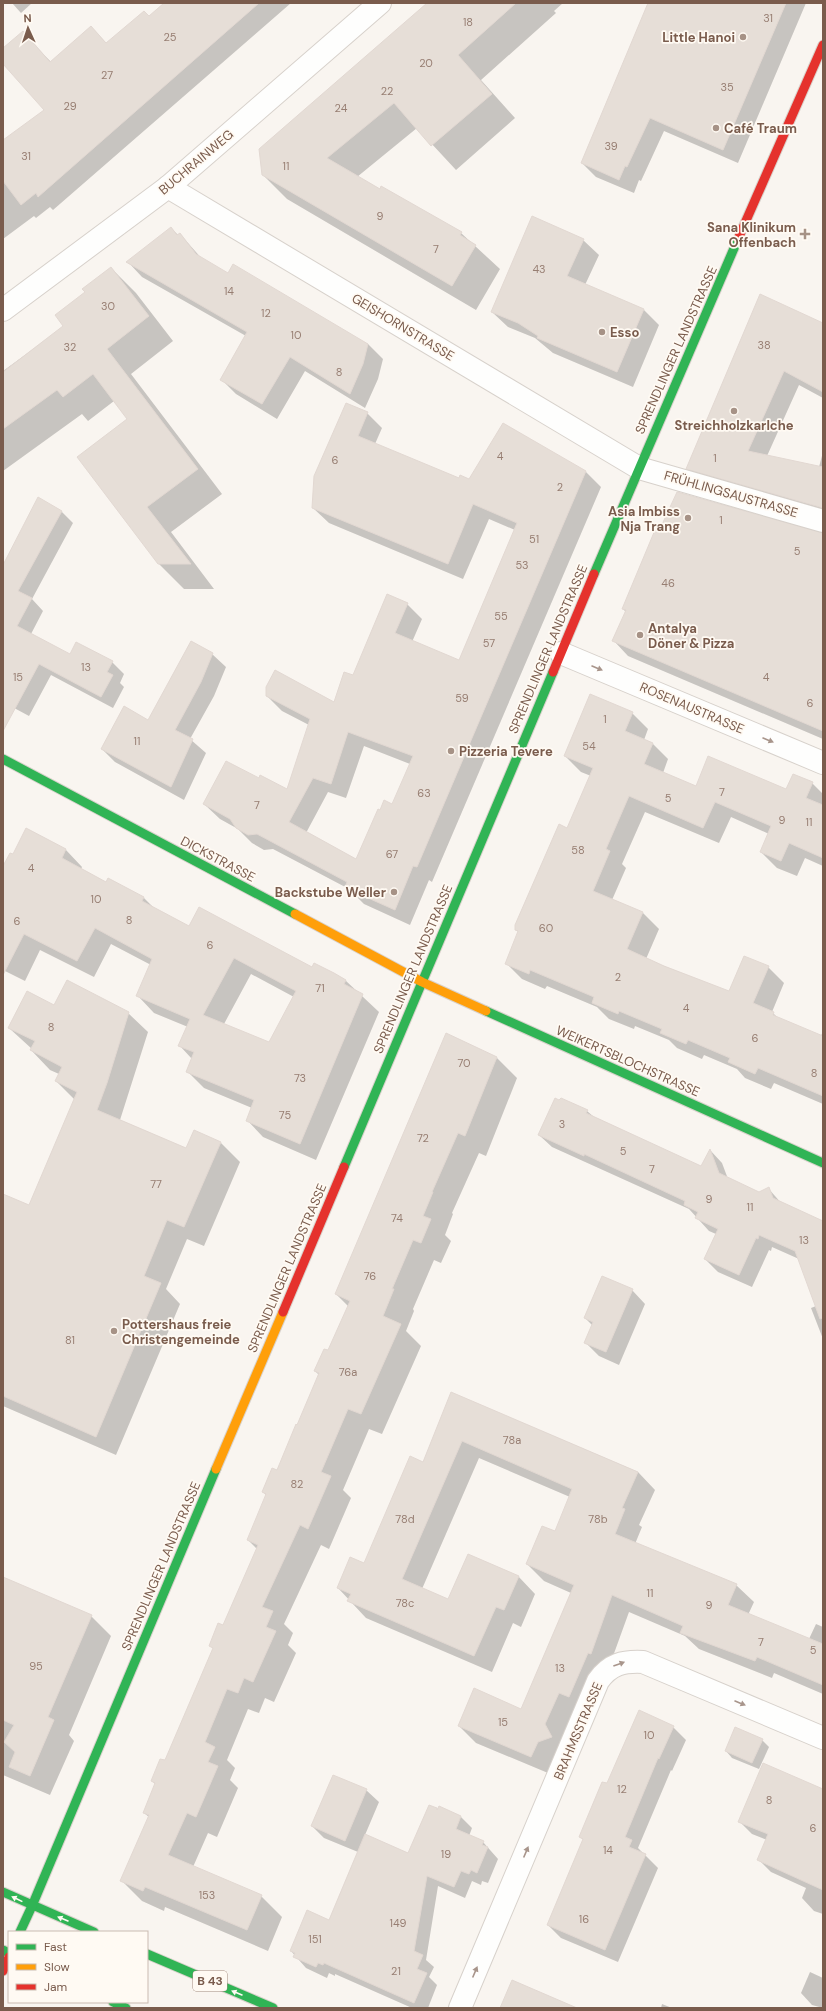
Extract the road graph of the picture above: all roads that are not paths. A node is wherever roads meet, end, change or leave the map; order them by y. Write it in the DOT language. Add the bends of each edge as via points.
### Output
graph roads {
  1 [pos="380,3"];
  2 [pos="823,45"];
  3 [pos="168,187"];
  4 [pos="3,310"];
  5 [pos="639,468"];
  6 [pos="823,521"];
  7 [pos="561,653"];
  8 [pos="3,759"];
  9 [pos="823,763"];
  10 [pos="422,982"];
  11 [pos="823,1163"];
  12 [pos="823,1738"];
  13 [pos="3,1892"];
  14 [pos="32,1906"];
  15 [pos="21,1931"];
  16 [pos="92,1931"];
  17 [pos="148,1954"];
  18 [pos="8,1959"];
  19 [pos="3,1971"];
  20 [pos="115,2003"];
  21 [pos="126,2008"];
  22 [pos="273,2008"];
  23 [pos="460,2008"];
  1 -- 3 [label="street, BUCHRAINWEG"];
  2 -- 5 [label="main road, SPRENDLINGER LANDSTRASSE"];
  3 -- 4 [label="street, BUCHRAINWEG"];
  3 -- 5 [label="street, GEISHORNSTRASSE"];
  5 -- 6 [label="street, FRÜHLINGSAUSTRASSE"];
  5 -- 7 [label="main road, SPRENDLINGER LANDSTRASSE"];
  7 -- 9 [label="street, ROSENAUSTRASSE, one-way"];
  7 -- 10 [label="main road, SPRENDLINGER LANDSTRASSE"];
  8 -- 10 [label="main road, DICKSTRASSE"];
  10 -- 11 [label="main road, WEIKERTSBLOCHSTRASSE"];
  10 -- 14 [label="main road, SPRENDLINGER LANDSTRASSE"];
  23 -- 12 [label="street, BRAHMSSTRASSE, one-way" via="598,1681 617,1663 643,1662"];
  14 -- 13 [label="main road, one-way"];
  14 -- 15 [label="main road, SPRENDLINGER LANDSTRASSE"];
  16 -- 14 [label="main road, one-way"];
  22 -- 17 [label="main road, B 43, one-way"];
  18 -- 19 [label="main road"];
  20 -- 21 [label="main road"];
}
